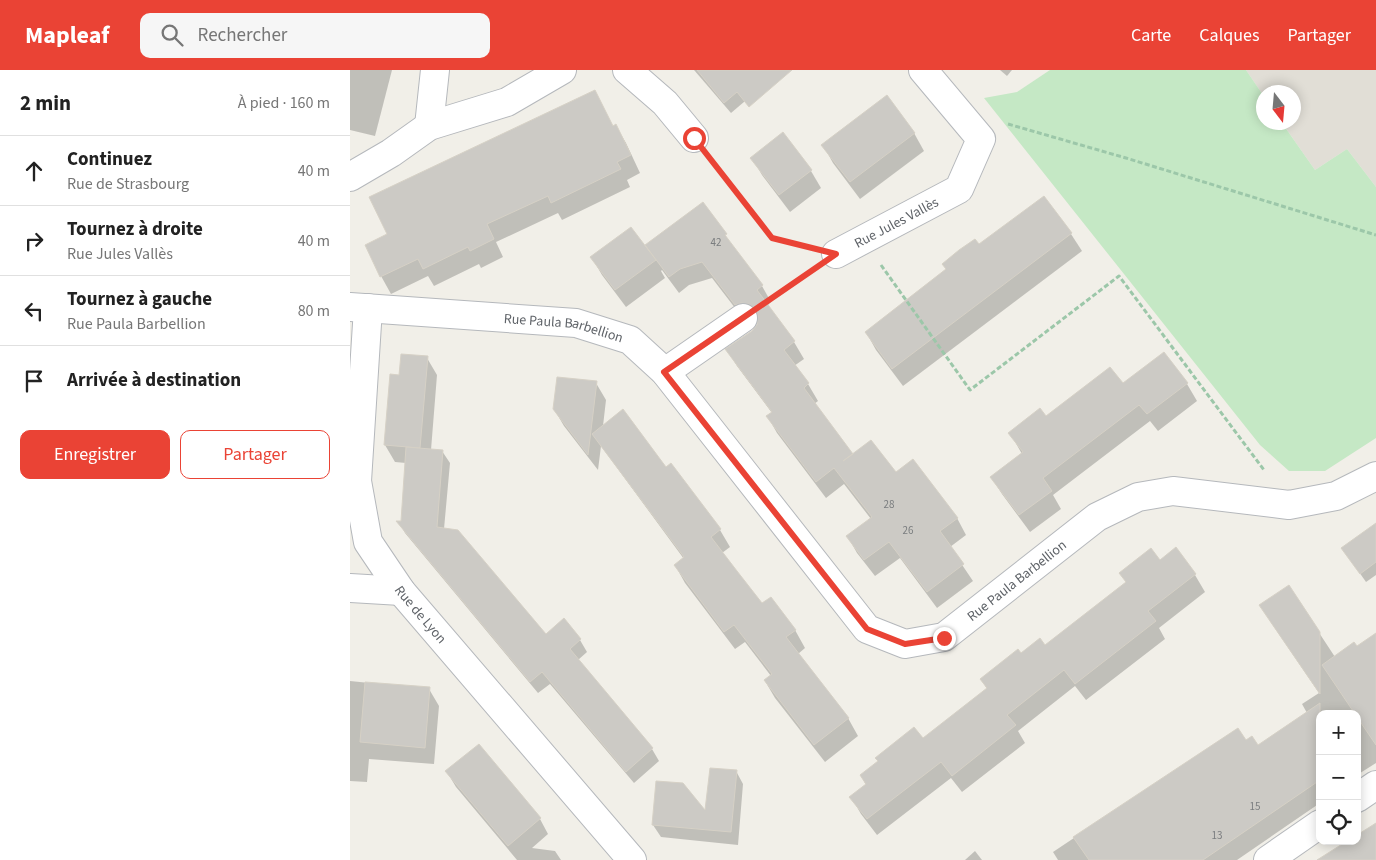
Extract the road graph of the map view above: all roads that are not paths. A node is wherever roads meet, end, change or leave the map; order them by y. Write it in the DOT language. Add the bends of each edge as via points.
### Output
graph roads {
  1 [pos="435,70"];
  2 [pos="562,70"];
  3 [pos="627,70"];
  4 [pos="923,70"];
  5 [pos="429,126"];
  6 [pos="694,138"];
  7 [pos="350,177"];
  8 [pos="836,254"];
  9 [pos="359,307"];
  10 [pos="743,318"];
  11 [pos="664,372"];
  12 [pos="1376,476"];
  13 [pos="350,588"];
  14 [pos="401,591"];
  15 [pos="1376,786"];
  16 [pos="1361,795"];
  17 [pos="1316,827"];
  18 [pos="632,860"];
  19 [pos="1268,860"];
  1 -- 5 [label="street"];
  2 -- 5 [label="street" via="507,102"];
  3 -- 6 [label="street" via="665,103"];
  4 -- 8 [label="street, Rue Jules Vallès" via="980,139 959,189"];
  5 -- 7 [label="street"];
  9 -- 11 [label="street, Rue Paula Barbellion" via="576,323 630,340"];
  9 -- 14 [label="street, Rue de Lyon" via="356,481 368,542"];
  10 -- 11 [label="street"];
  11 -- 12 [label="street, Rue Paula Barbellion" via="867,629 905,644 944,638 1097,518 1138,497 1173,492 1289,505 1336,496"];
  13 -- 14 [label="street"];
  14 -- 18 [label="street, Rue de Lyon"];
  15 -- 16 [label="street"];
  17 -- 19 [label="street"];
}
